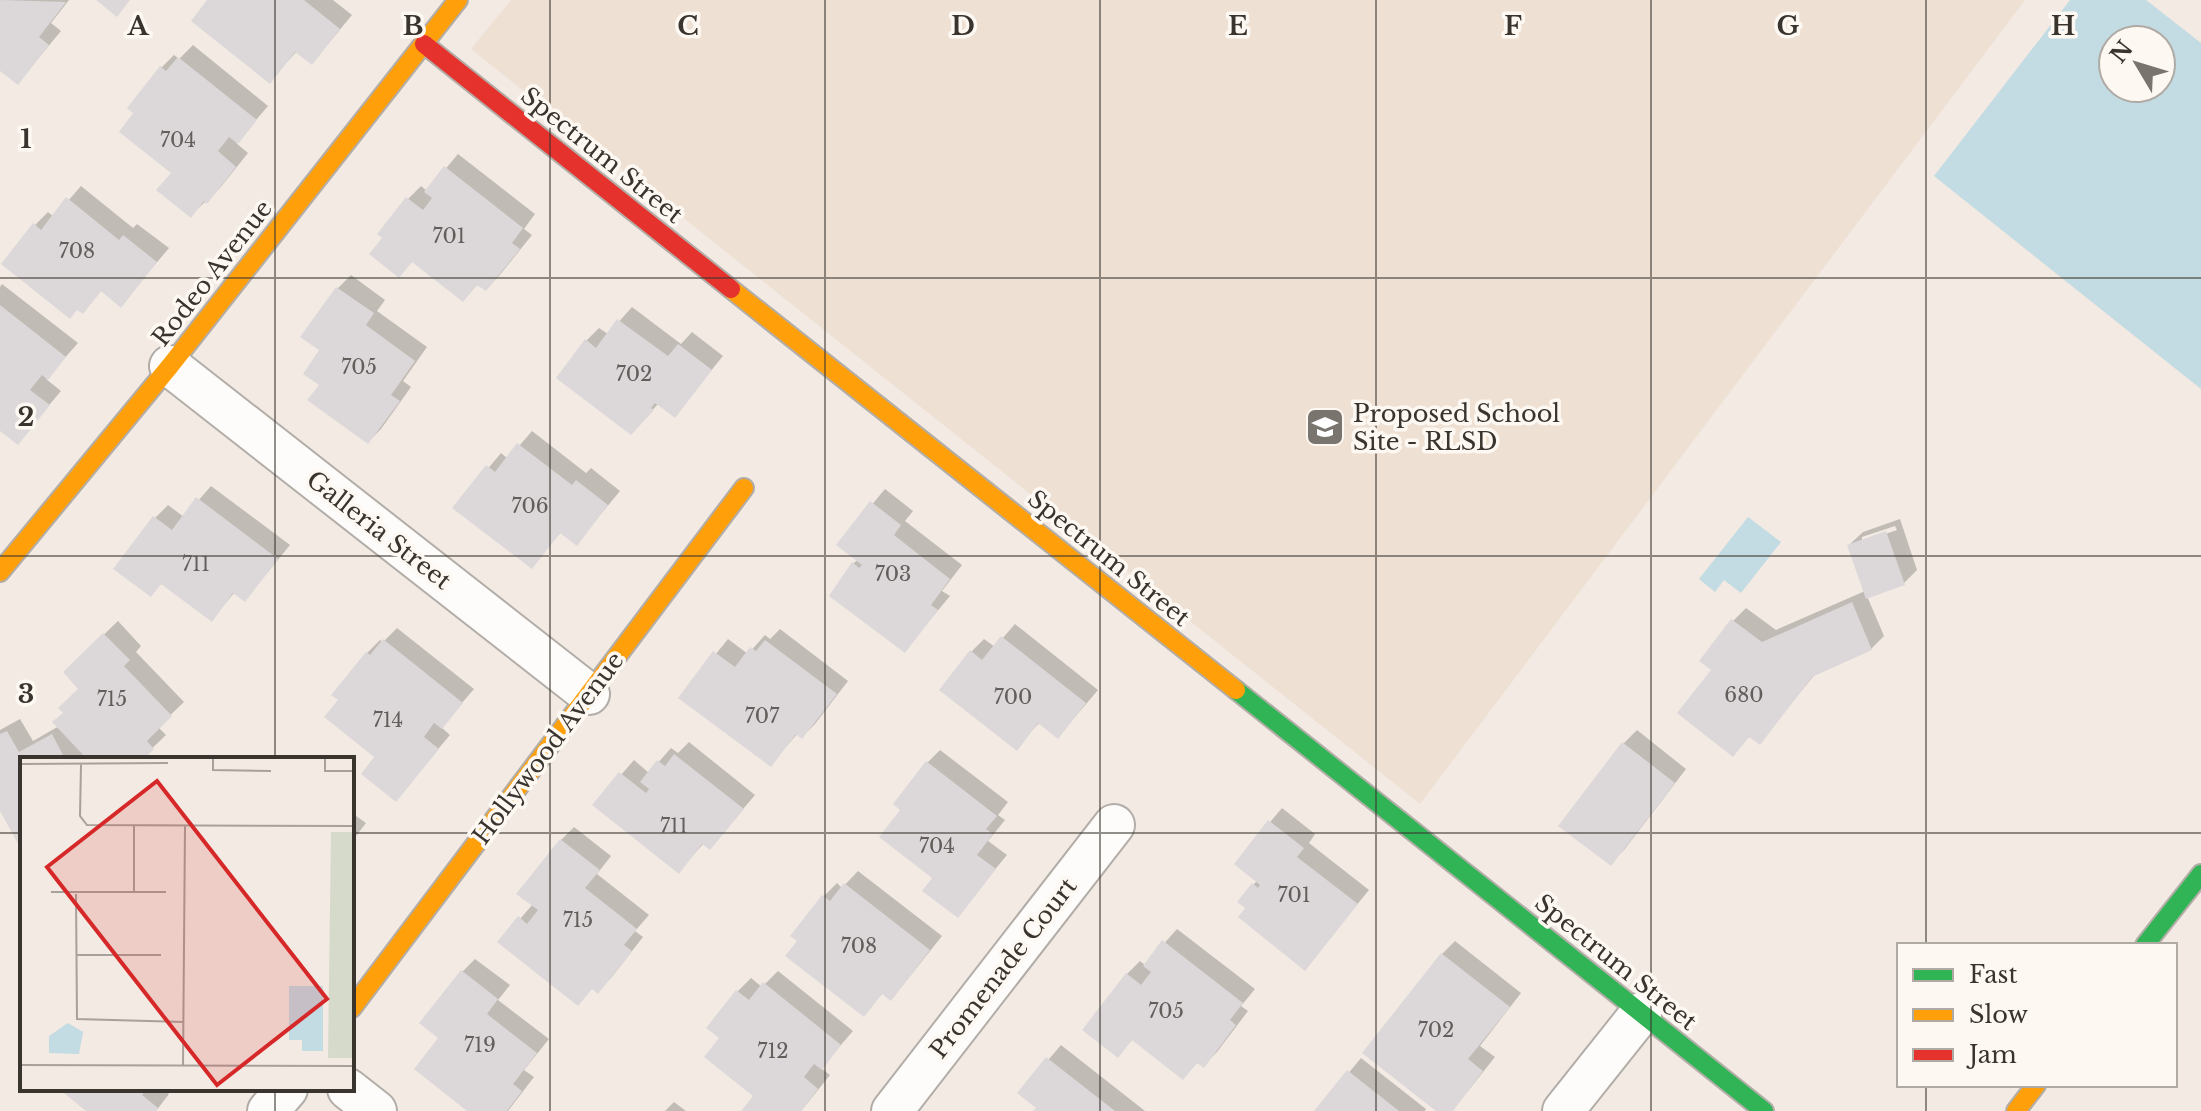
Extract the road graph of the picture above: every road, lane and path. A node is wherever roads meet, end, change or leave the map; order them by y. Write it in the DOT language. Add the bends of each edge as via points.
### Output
graph roads {
  1 [pos="458,0"];
  2 [pos="424,44"];
  3 [pos="170,366"];
  4 [pos="744,488"];
  5 [pos="0,572"];
  6 [pos="589,694"];
  7 [pos="1114,825"];
  8 [pos="2201,874"];
  9 [pos="2147,943"];
  10 [pos="354,1005"];
  11 [pos="1641,1013"];
  12 [pos="2034,1087"];
  13 [pos="285,1091"];
  14 [pos="351,1091"];
  15 [pos="268,1111"];
  16 [pos="376,1111"];
  17 [pos="892,1111"];
  18 [pos="1563,1111"];
  19 [pos="1764,1111"];
  20 [pos="2016,1111"];
  1 -- 2 [label="street, Rodeo Avenue"];
  2 -- 3 [label="street, Rodeo Avenue"];
  2 -- 11 [label="street, Spectrum Street"];
  3 -- 5 [label="street, Rodeo Avenue"];
  3 -- 6 [label="street, Galleria Street"];
  4 -- 6 [label="street, Hollywood Avenue"];
  6 -- 10 [label="street, Hollywood Avenue"];
  7 -- 17 [label="street, Promenade Court"];
  8 -- 9 [label="street"];
  11 -- 18 [label="street"];
  11 -- 19 [label="street, Spectrum Street"];
  12 -- 20 [label="street"];
  13 -- 15 [label="street"];
  14 -- 16 [label="street"];
}
